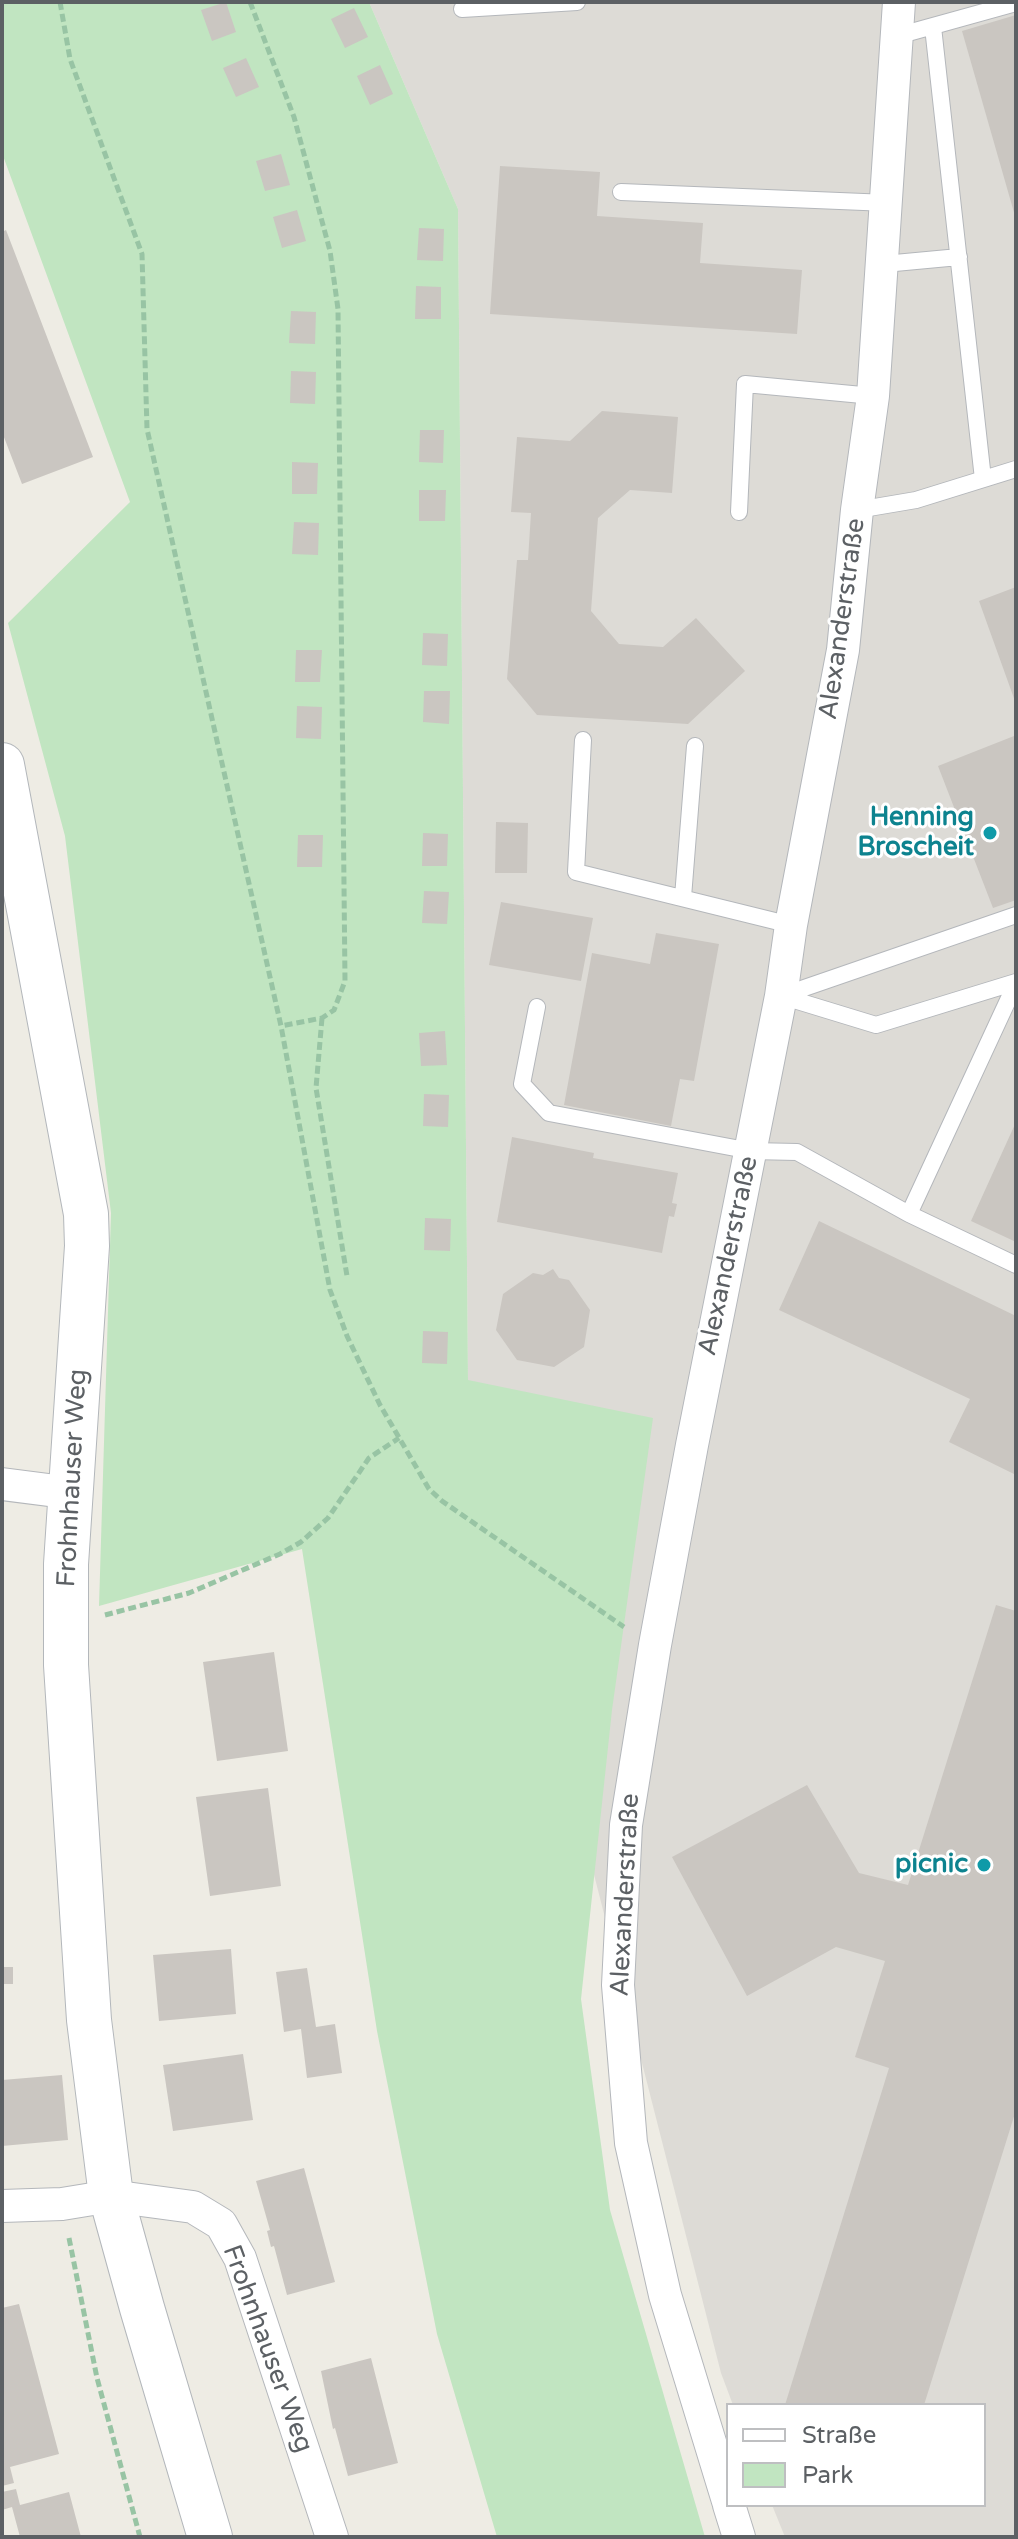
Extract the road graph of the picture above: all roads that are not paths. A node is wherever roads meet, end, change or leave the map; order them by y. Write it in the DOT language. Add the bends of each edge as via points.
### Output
graph roads {
  1 [pos="577,2"];
  2 [pos="899,2"];
  3 [pos="1016,3"];
  4 [pos="462,9"];
  5 [pos="933,27"];
  6 [pos="897,36"];
  7 [pos="621,192"];
  8 [pos="888,203"];
  9 [pos="959,257"];
  10 [pos="884,264"];
  11 [pos="873,396"];
  12 [pos="1016,469"];
  13 [pos="983,479"];
  14 [pos="857,510"];
  15 [pos="739,512"];
  16 [pos="583,740"];
  17 [pos="695,746"];
  18 [pos="2,765"];
  19 [pos="683,897"];
  20 [pos="1016,915"];
  21 [pos="791,925"];
  22 [pos="1016,982"];
  23 [pos="781,996"];
  24 [pos="537,1007"];
  25 [pos="751,1151"];
  26 [pos="909,1214"];
  27 [pos="1016,1265"];
  28 [pos="2,1484"];
  29 [pos="72,1493"];
  30 [pos="111,2196"];
  31 [pos="2,2206"];
  32 [pos="726,2493"];
  33 [pos="730,2507"];
  34 [pos="210,2537"];
  35 [pos="332,2537"];
  36 [pos="739,2537"];
  1 -- 4 [label="lane"];
  2 -- 6 [label="street, Alexanderstraße"];
  3 -- 5 [label="lane"];
  5 -- 6 [label="lane"];
  5 -- 9 [label="lane"];
  6 -- 8 [label="street, Alexanderstraße"];
  7 -- 8 [label="lane"];
  8 -- 10 [label="street, Alexanderstraße"];
  9 -- 10 [label="lane"];
  9 -- 13 [label="lane"];
  10 -- 11 [label="street, Alexanderstraße"];
  11 -- 14 [label="street, Alexanderstraße"];
  11 -- 15 [label="lane" via="745,384"];
  12 -- 13 [label="lane"];
  13 -- 14 [label="lane" via="916,500"];
  14 -- 21 [label="street, Alexanderstraße" via="843,650"];
  16 -- 19 [label="lane" via="576,872"];
  17 -- 19 [label="lane"];
  18 -- 29 [label="main road, Frohnhauser Weg" via="86,1214"];
  19 -- 21 [label="lane"];
  20 -- 23 [label="lane"];
  21 -- 23 [label="street, Alexanderstraße"];
  22 -- 23 [label="lane" via="876,1025"];
  22 -- 26 [label="lane"];
  23 -- 25 [label="street, Alexanderstraße"];
  24 -- 25 [label="lane" via="522,1084 549,1113"];
  25 -- 26 [label="lane" via="797,1152"];
  25 -- 32 [label="street, Alexanderstraße" via="712,1334 626,1825 618,1985 631,2143 665,2295"];
  26 -- 27 [label="lane"];
  28 -- 29 [label="street"];
  29 -- 30 [label="main road, Frohnhauser Weg" via="66,1564 67,1709 89,2020"];
  30 -- 31 [label="street"];
  30 -- 34 [label="main road, Frohnhauser Weg"];
  30 -- 35 [label="street, Frohnhauser Weg" via="193,2207 221,2224 240,2258"];
  33 -- 36 [label="street, Alexanderstraße"];
}
